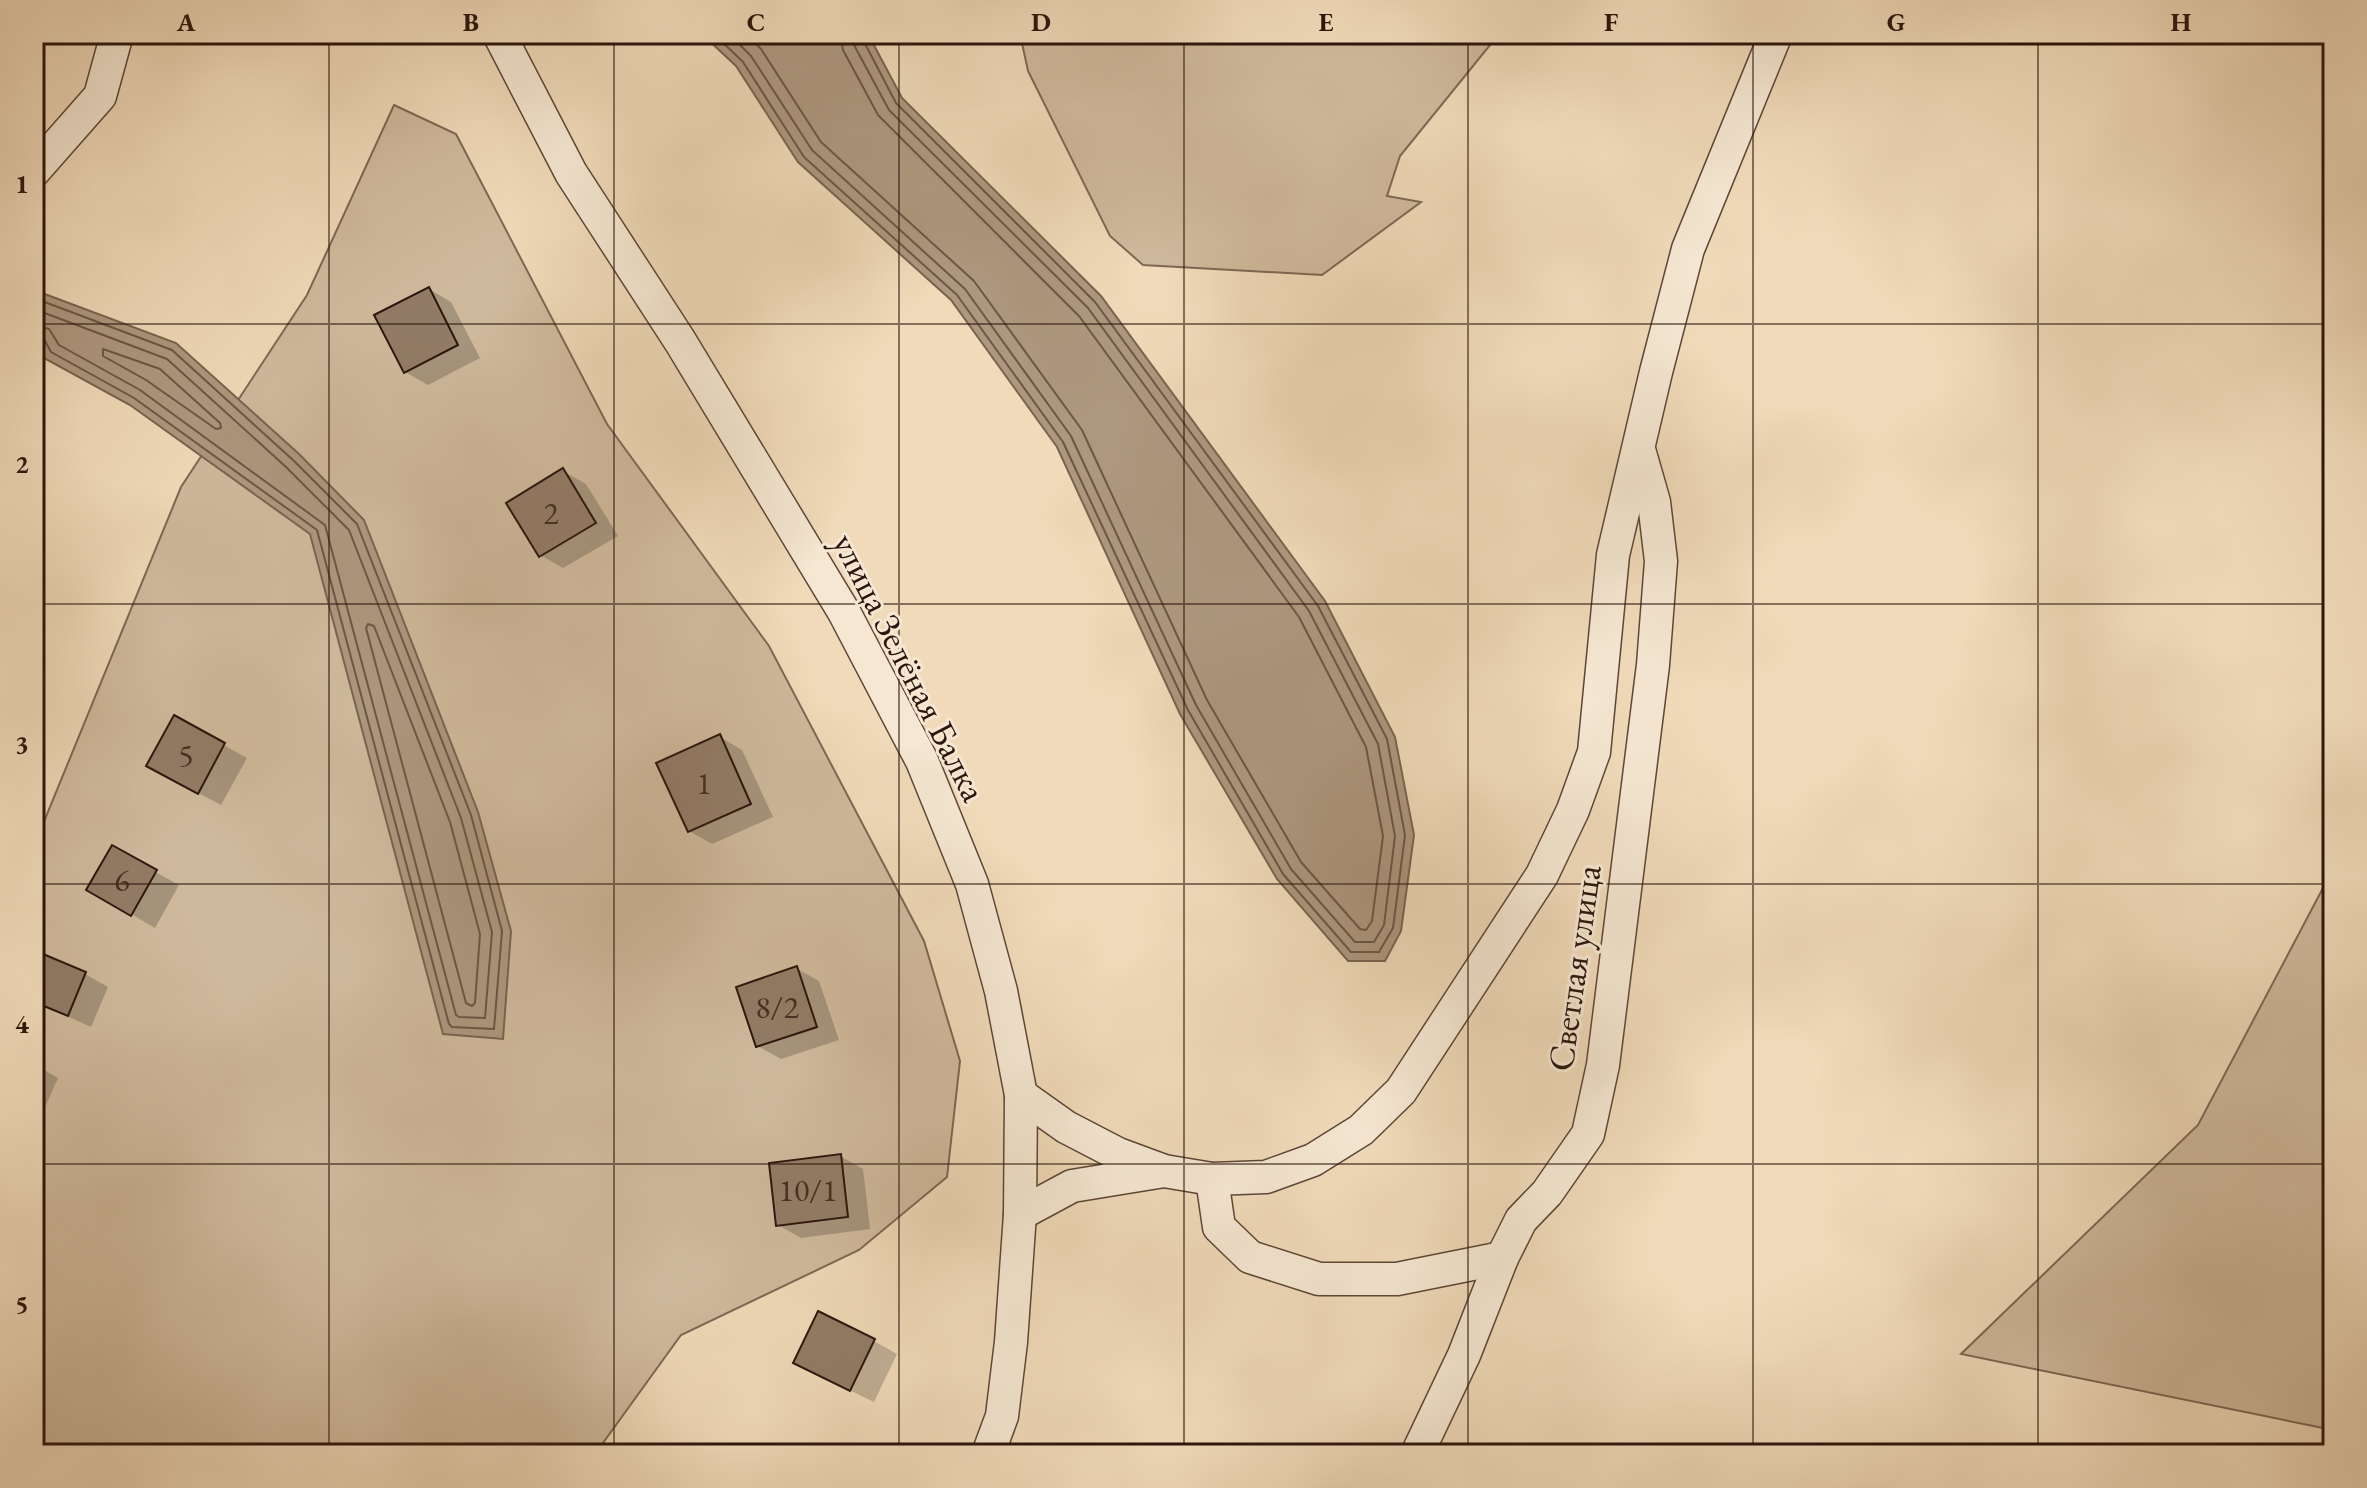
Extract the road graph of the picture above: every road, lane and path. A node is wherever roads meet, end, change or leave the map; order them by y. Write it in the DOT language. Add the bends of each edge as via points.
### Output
graph roads {
  1 [pos="117,34"];
  2 [pos="499,34"];
  3 [pos="1776,34"];
  4 [pos="34,171"];
  5 [pos="1639,450"];
  6 [pos="1021,1095"];
  7 [pos="1164,1171"];
  8 [pos="1212,1179"];
  9 [pos="1020,1214"];
  10 [pos="1502,1258"];
  11 [pos="988,1454"];
  12 [pos="1417,1454"];
  1 -- 4 [label="street" via="100,96"];
  2 -- 6 [label="street, улица Зелёная Балка" via="571,173 844,612 922,761 972,884 1001,991"];
  3 -- 5 [label="street" via="1688,249"];
  5 -- 8 [label="street" via="1613,555 1594,752 1542,875 1401,1091 1361,1130 1313,1160 1266,1177"];
  5 -- 10 [label="street, Светлая улица" via="1654,502 1661,561 1603,1065 1588,1134 1521,1220"];
  6 -- 7 [label="street" via="1066,1127"];
  6 -- 9 [label="street, улица Зелёная Балка"];
  7 -- 8 [label="street"];
  7 -- 9 [label="street" via="1072,1186"];
  8 -- 10 [label="street" via="1219,1227 1250,1257 1319,1279 1397,1279"];
  9 -- 11 [label="street, улица Зелёная Балка" via="1002,1416"];
  10 -- 12 [label="street, Светлая улица"];
}
